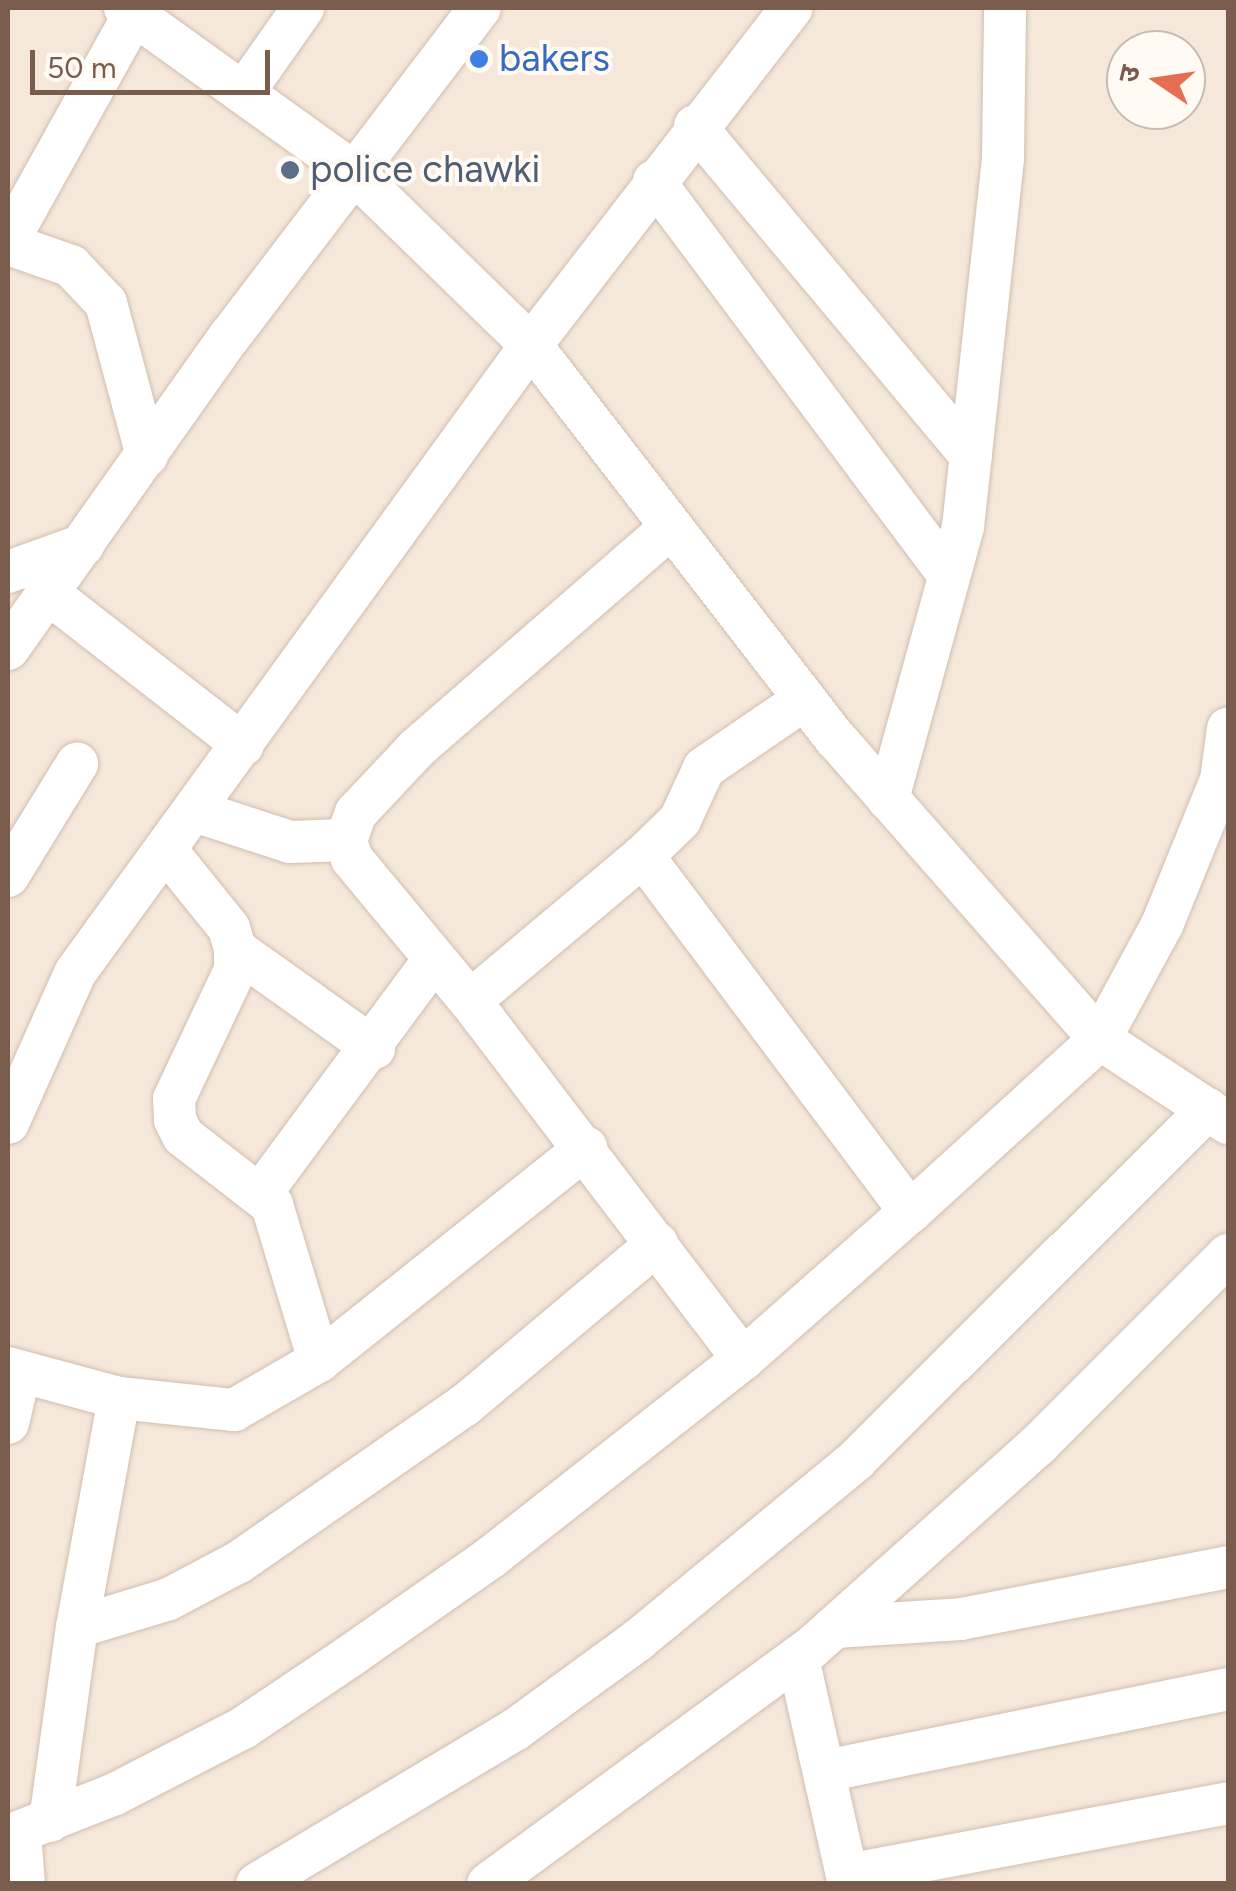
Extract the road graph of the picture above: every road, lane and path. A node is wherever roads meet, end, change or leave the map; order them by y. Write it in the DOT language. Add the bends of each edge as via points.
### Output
graph roads {
  1 [pos="303,8"];
  2 [pos="480,8"];
  3 [pos="791,8"];
  4 [pos="1005,8"];
  5 [pos="130,10"];
  6 [pos="244,92"];
  7 [pos="695,126"];
  8 [pos="352,171"];
  9 [pos="654,182"];
  10 [pos="8,242"];
  11 [pos="530,345"];
  12 [pos="147,456"];
  13 [pos="971,456"];
  14 [pos="671,527"];
  15 [pos="83,546"];
  16 [pos="8,572"];
  17 [pos="950,575"];
  18 [pos="48,594"];
  19 [pos="8,649"];
  20 [pos="805,699"];
  21 [pos="1228,728"];
  22 [pos="243,745"];
  23 [pos="76,764"];
  24 [pos="1224,782"];
  25 [pos="888,799"];
  26 [pos="195,810"];
  27 [pos="346,840"];
  28 [pos="166,850"];
  29 [pos="644,856"];
  30 [pos="8,876"];
  31 [pos="235,949"];
  32 [pos="432,962"];
  33 [pos="470,1002"];
  34 [pos="1100,1038"];
  35 [pos="374,1048"];
  36 [pos="1218,1116"];
  37 [pos="8,1123"];
  38 [pos="586,1148"];
  39 [pos="262,1192"];
  40 [pos="910,1212"];
  41 [pos="657,1244"];
  42 [pos="1228,1254"];
  43 [pos="743,1359"];
  44 [pos="320,1361"];
  45 [pos="14,1370"];
  46 [pos="119,1398"];
  47 [pos="8,1423"];
  48 [pos="1228,1567"];
  49 [pos="76,1627"];
  50 [pos="835,1627"];
  51 [pos="798,1658"];
  52 [pos="1228,1689"];
  53 [pos="825,1771"];
  54 [pos="1228,1803"];
  55 [pos="26,1830"];
  56 [pos="849,1879"];
  57 [pos="491,1883"];
  58 [pos="24,1884"];
  59 [pos="257,1884"];
  1 -- 6 [label="street"];
  2 -- 8 [label="street"];
  3 -- 7 [label="street"];
  4 -- 13 [label="street" via="1003,157"];
  5 -- 6 [label="street"];
  5 -- 10 [label="street"];
  6 -- 8 [label="street"];
  7 -- 9 [label="street"];
  7 -- 13 [label="street"];
  8 -- 11 [label="street"];
  8 -- 12 [label="street"];
  9 -- 11 [label="street"];
  9 -- 17 [label="street"];
  10 -- 12 [label="street" via="72,266 106,303"];
  11 -- 14 [label="street"];
  11 -- 22 [label="street"];
  12 -- 15 [label="street"];
  13 -- 17 [label="street"];
  14 -- 20 [label="street"];
  14 -- 27 [label="street" via="417,748 356,813"];
  15 -- 16 [label="street"];
  15 -- 18 [label="street"];
  17 -- 25 [label="street"];
  18 -- 19 [label="street"];
  18 -- 22 [label="street"];
  20 -- 25 [label="street"];
  20 -- 29 [label="street" via="704,768 680,820"];
  21 -- 24 [label="street"];
  22 -- 26 [label="street"];
  23 -- 30 [label="street"];
  24 -- 34 [label="street" via="1162,926"];
  25 -- 34 [label="street"];
  26 -- 27 [label="street" via="290,842"];
  26 -- 28 [label="street"];
  27 -- 32 [label="street" via="352,859"];
  28 -- 31 [label="street" via="229,928"];
  28 -- 37 [label="street" via="76,973"];
  29 -- 33 [label="street"];
  29 -- 40 [label="street"];
  31 -- 35 [label="street"];
  31 -- 39 [label="street" via="235,970 173,1111 183,1136"];
  32 -- 33 [label="street"];
  32 -- 35 [label="street"];
  33 -- 38 [label="street"];
  34 -- 36 [label="street"];
  34 -- 40 [label="street"];
  35 -- 39 [label="street"];
  36 -- 59 [label="street" via="856,1460 638,1640 516,1729"];
  38 -- 41 [label="street"];
  38 -- 44 [label="street"];
  39 -- 44 [label="street"];
  40 -- 43 [label="street"];
  41 -- 43 [label="street"];
  41 -- 49 [label="street" via="464,1406 254,1552 169,1599"];
  42 -- 50 [label="street" via="1038,1445"];
  43 -- 55 [label="street" via="490,1558 243,1728"];
  44 -- 46 [label="street" via="234,1410"];
  45 -- 46 [label="street"];
  45 -- 47 [label="street"];
  46 -- 49 [label="street"];
  48 -- 50 [label="street" via="961,1618"];
  49 -- 55 [label="street"];
  50 -- 51 [label="street"];
  51 -- 53 [label="street"];
  51 -- 57 [label="street"];
  52 -- 53 [label="street"];
  53 -- 56 [label="street"];
  54 -- 56 [label="street"];
  55 -- 58 [label="street"];
}
